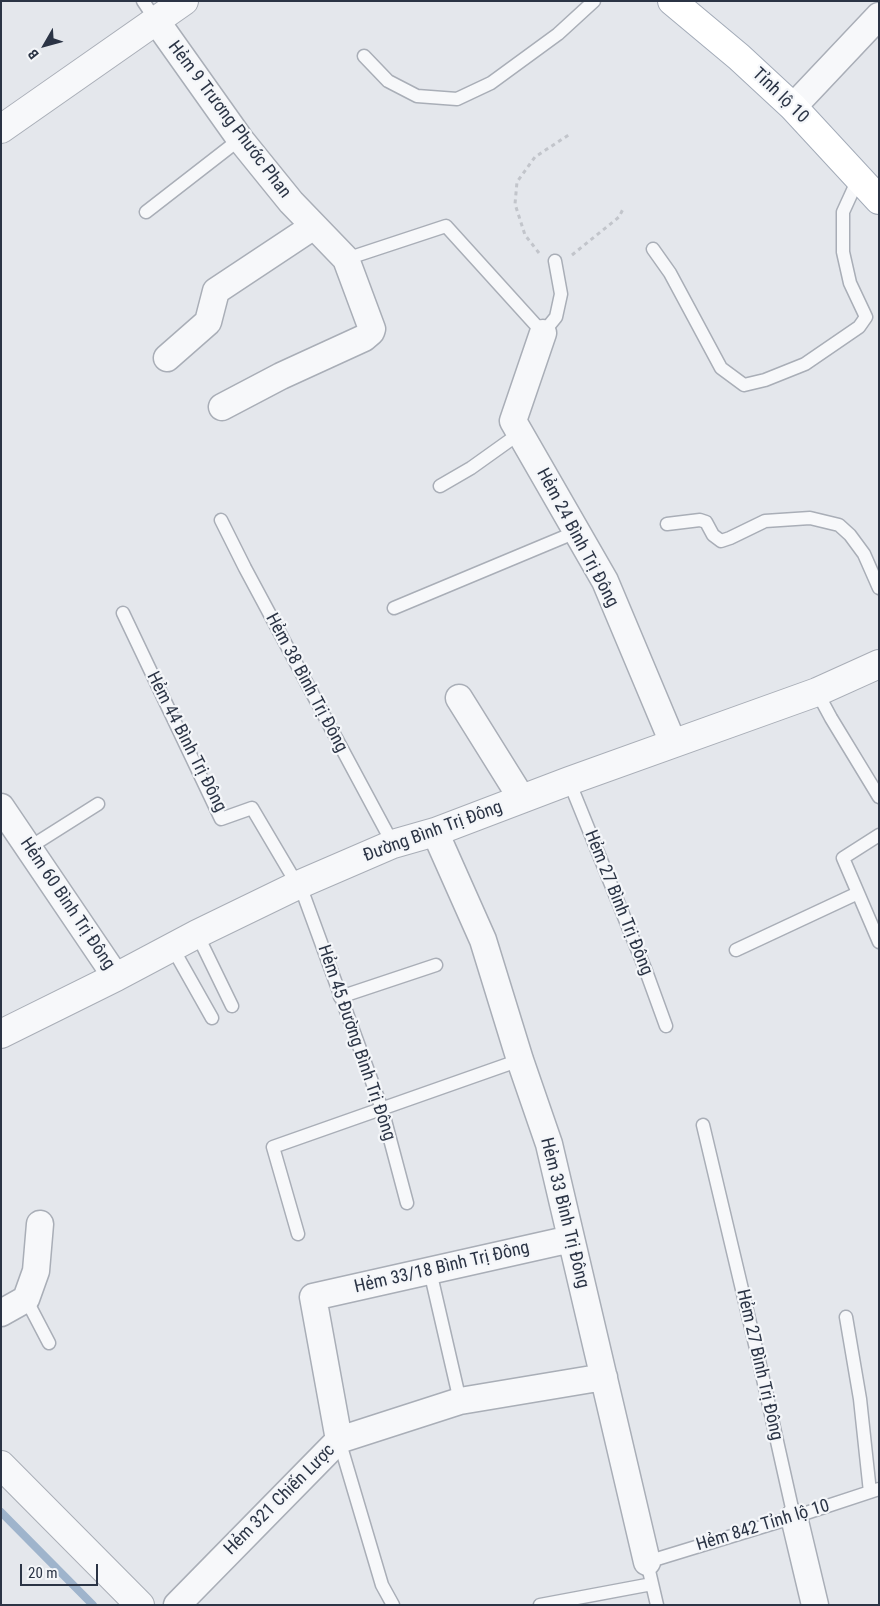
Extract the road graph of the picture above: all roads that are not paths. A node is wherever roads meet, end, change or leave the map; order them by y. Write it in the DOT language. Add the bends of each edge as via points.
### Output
graph roads {
  1 [pos="184,1"];
  2 [pos="594,1"];
  3 [pos="677,3"];
  4 [pos="150,11"];
  5 [pos="879,16"];
  6 [pos="364,56"];
  7 [pos="793,107"];
  8 [pos="1,129"];
  9 [pos="240,139"];
  10 [pos="859,176"];
  11 [pos="879,200"];
  12 [pos="146,212"];
  13 [pos="314,226"];
  14 [pos="653,249"];
  15 [pos="346,259"];
  16 [pos="555,261"];
  17 [pos="543,333"];
  18 [pos="167,358"];
  19 [pos="222,407"];
  20 [pos="520,433"];
  21 [pos="440,486"];
  22 [pos="221,520"];
  23 [pos="667,524"];
  24 [pos="576,532"];
  25 [pos="879,588"];
  26 [pos="394,608"];
  27 [pos="123,612"];
  28 [pos="879,664"];
  29 [pos="817,692"];
  30 [pos="459,698"];
  31 [pos="673,743"];
  32 [pos="569,781"];
  33 [pos="879,797"];
  34 [pos="522,799"];
  35 [pos="98,804"];
  36 [pos="1,807"];
  37 [pos="435,832"];
  38 [pos="879,834"];
  39 [pos="393,844"];
  40 [pos="30,847"];
  41 [pos="298,885"];
  42 [pos="858,893"];
  43 [pos="197,934"];
  44 [pos="879,942"];
  45 [pos="172,947"];
  46 [pos="736,950"];
  47 [pos="436,965"];
  48 [pos="116,977"];
  49 [pos="340,997"];
  50 [pos="232,1006"];
  51 [pos="212,1018"];
  52 [pos="666,1026"];
  53 [pos="1,1034"];
  54 [pos="520,1060"];
  55 [pos="382,1110"];
  56 [pos="702,1125"];
  57 [pos="407,1203"];
  58 [pos="40,1224"];
  59 [pos="298,1234"];
  60 [pos="571,1239"];
  61 [pos="430,1271"];
  62 [pos="26,1299"];
  63 [pos="1,1313"];
  64 [pos="846,1317"];
  65 [pos="49,1343"];
  66 [pos="604,1377"];
  67 [pos="460,1401"];
  68 [pos="339,1440"];
  69 [pos="1,1465"];
  70 [pos="874,1490"];
  71 [pos="794,1517"];
  72 [pos="650,1573"];
  73 [pos="140,1605"];
  74 [pos="176,1605"];
  75 [pos="393,1605"];
  76 [pos="540,1605"];
  77 [pos="657,1605"];
  78 [pos="815,1605"];
  1 -- 4 [label="street"];
  2 -- 6 [label="lane" via="558,34 490,83 457,99 417,96 388,81"];
  3 -- 7 [label="main road, Tỉnh lộ 10"];
  4 -- 8 [label="street"];
  4 -- 9 [label="street, Hẻm 9 Trương Phước Phan"];
  5 -- 7 [label="street"];
  7 -- 10 [label="main road, Tỉnh lộ 10"];
  9 -- 12 [label="lane"];
  9 -- 13 [label="street, Hẻm 9 Trương Phước Phan"];
  10 -- 11 [label="main road, Tỉnh lộ 10"];
  10 -- 14 [label="lane" via="843,212 842,252 850,283 866,317 859,327 805,364 765,380 744,384 721,368 670,273"];
  13 -- 15 [label="street, Hẻm 9 Trương Phước Phan"];
  13 -- 18 [label="street" via="216,291 208,322"];
  15 -- 17 [label="lane" via="446,226"];
  15 -- 19 [label="street" via="371,332"];
  16 -- 17 [label="lane" via="561,294 556,317"];
  17 -- 20 [label="street, Hẻm 24 Bình Trị Đông" via="513,421"];
  20 -- 21 [label="lane"];
  20 -- 24 [label="street, Hẻm 24 Bình Trị Đông"];
  22 -- 39 [label="lane, Hẻm 38 Bình Trị Đông"];
  23 -- 25 [label="lane" via="700,520 706,522 720,541 765,521 810,518 839,525 864,554"];
  24 -- 26 [label="lane"];
  24 -- 31 [label="street, Hẻm 24 Bình Trị Đông" via="605,582"];
  27 -- 41 [label="lane, Hẻm 44 Bình Trị Đông" via="220,818 252,808"];
  28 -- 29 [label="street, Đường Bình Trị Đông"];
  29 -- 31 [label="street, Đường Bình Trị Đông"];
  29 -- 33 [label="lane"];
  30 -- 34 [label="street"];
  31 -- 32 [label="street, Đường Bình Trị Đông"];
  32 -- 34 [label="street, Đường Bình Trị Đông"];
  32 -- 52 [label="lane, Hẻm 27 Bình Trị Đông"];
  34 -- 37 [label="street, Đường Bình Trị Đông"];
  35 -- 40 [label="lane"];
  36 -- 40 [label="street, Hẻm 60 Bình Trị Đông"];
  37 -- 39 [label="street, Đường Bình Trị Đông"];
  37 -- 54 [label="street, Hẻm 33 Bình Trị Đông" via="482,940"];
  38 -- 42 [label="lane" via="843,858"];
  39 -- 41 [label="street, Đường Bình Trị Đông"];
  40 -- 48 [label="street, Hẻm 60 Bình Trị Đông"];
  41 -- 43 [label="street, Đường Bình Trị Đông"];
  41 -- 49 [label="lane, Hẻm 45 Đường Bình Trị Đông"];
  42 -- 44 [label="lane"];
  42 -- 46 [label="lane"];
  43 -- 45 [label="street, Đường Bình Trị Đông"];
  43 -- 50 [label="lane"];
  45 -- 48 [label="street, Đường Bình Trị Đông"];
  45 -- 51 [label="lane"];
  47 -- 49 [label="lane"];
  48 -- 53 [label="street, Đường Bình Trị Đông"];
  49 -- 55 [label="lane, Hẻm 45 Đường Bình Trị Đông"];
  54 -- 55 [label="lane"];
  54 -- 60 [label="street, Hẻm 33 Bình Trị Đông" via="549,1144"];
  55 -- 57 [label="lane, Hẻm 45 Đường Bình Trị Đông"];
  55 -- 59 [label="lane" via="274,1147"];
  56 -- 71 [label="lane, Hẻm 27 Bình Trị Đông"];
  58 -- 62 [label="street" via="36,1271"];
  60 -- 61 [label="street, Hẻm 33/18 Bình Trị Đông"];
  60 -- 66 [label="street, Hẻm 33 Bình Trị Đông"];
  61 -- 67 [label="lane"];
  61 -- 68 [label="street, Hẻm 33/18 Bình Trị Đông" via="313,1297"];
  62 -- 63 [label="street"];
  62 -- 65 [label="lane"];
  64 -- 70 [label="lane"];
  66 -- 67 [label="street, Hẻm 321 Chiến Lược"];
  66 -- 72 [label="street, Hẻm 33 Bình Trị Đông"];
  67 -- 68 [label="street, Hẻm 321 Chiến Lược"];
  68 -- 74 [label="street, Hẻm 321 Chiến Lược"];
  68 -- 75 [label="lane" via="382,1585"];
  69 -- 73 [label="street"];
  70 -- 71 [label="lane, Hẻm 842 Tỉnh lộ 10"];
  71 -- 72 [label="lane, Hẻm 842 Tỉnh lộ 10"];
  71 -- 78 [label="street, Hẻm 27 Bình Trị Đông"];
  72 -- 76 [label="lane, Hẻm 842 Tỉnh lộ 10"];
  72 -- 77 [label="lane, Hẻm 33 Bình Trị Đông"];
}
